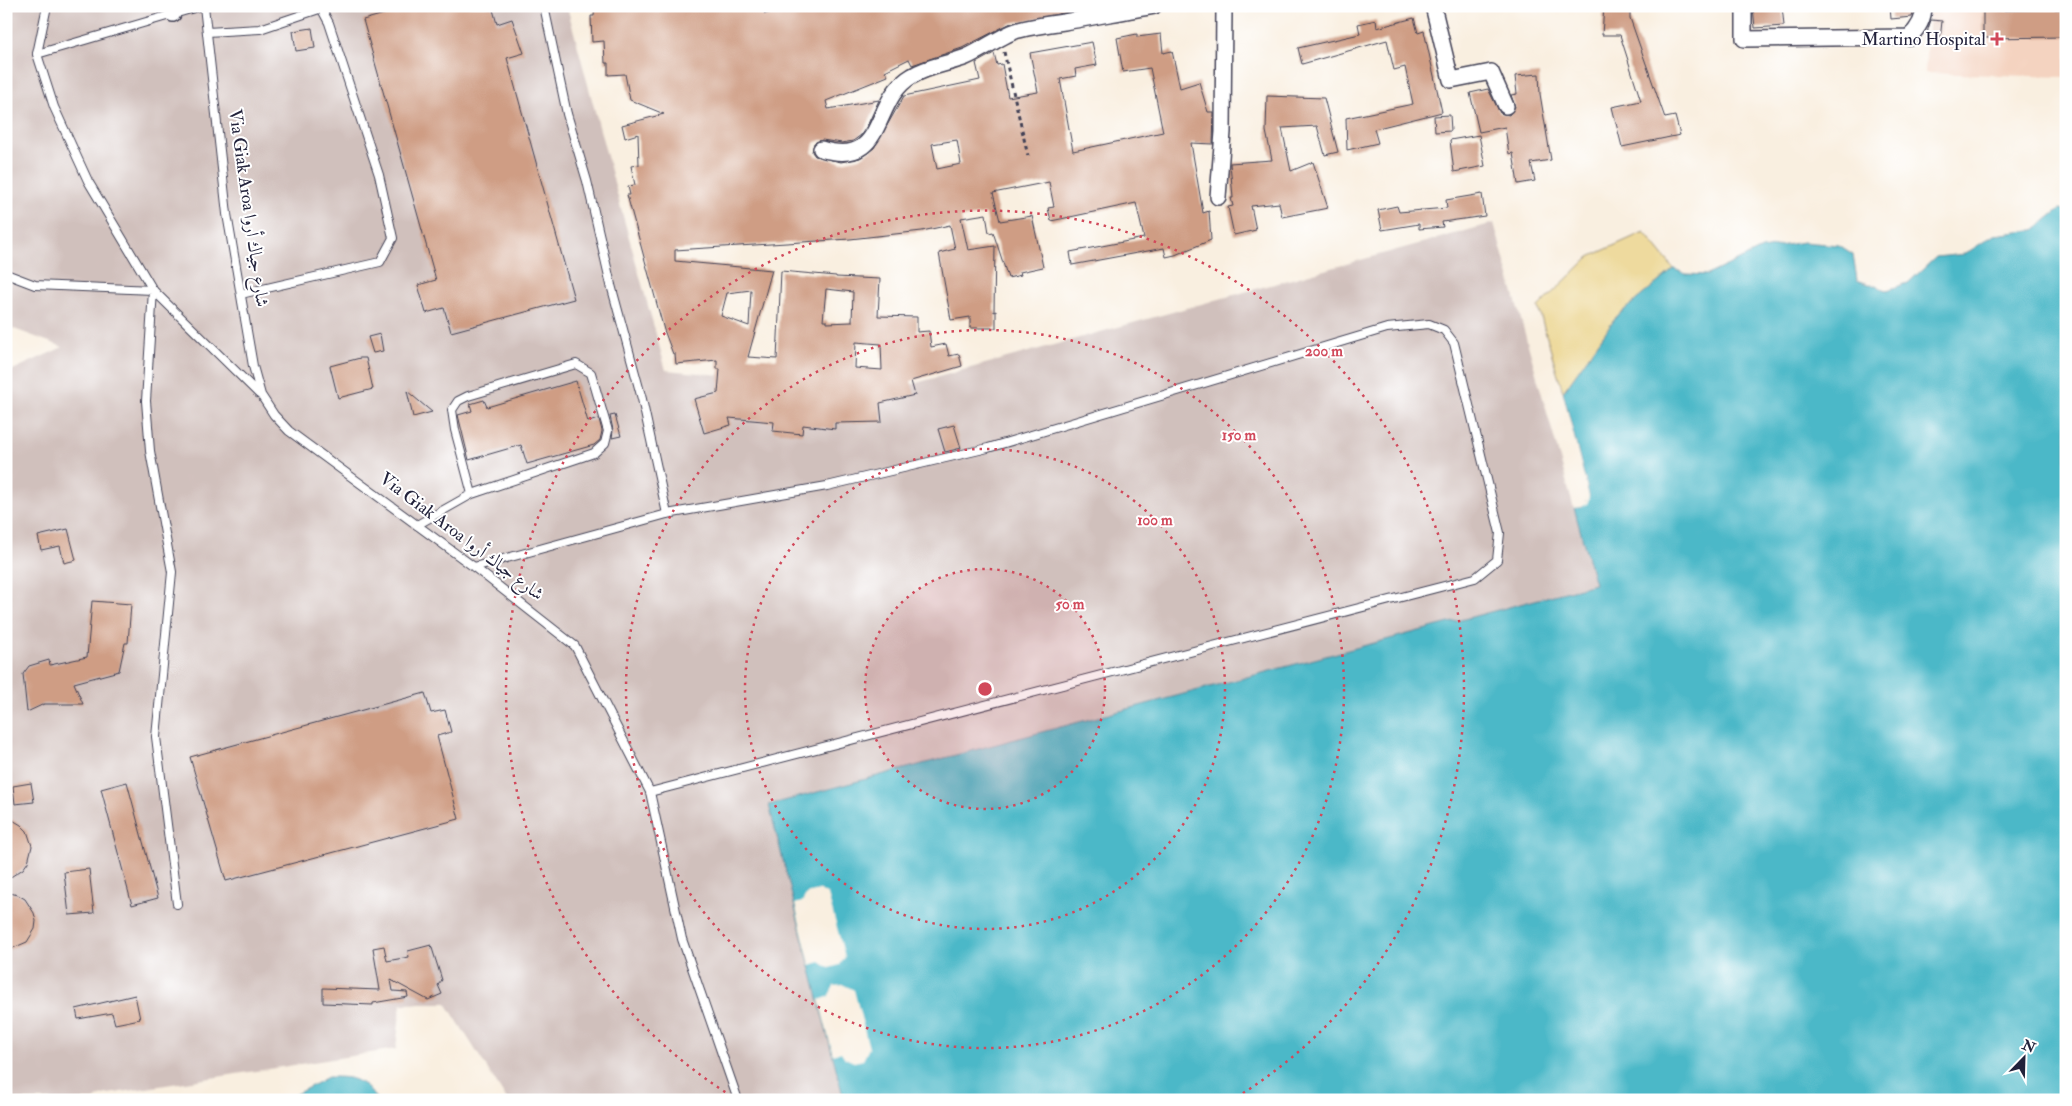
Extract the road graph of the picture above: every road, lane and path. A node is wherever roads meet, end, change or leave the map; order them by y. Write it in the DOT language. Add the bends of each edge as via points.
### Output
graph roads {
  1 [pos="48,6"];
  2 [pos="203,6"];
  3 [pos="544,6"];
  4 [pos="1154,6"];
  5 [pos="1224,6"];
  6 [pos="1433,6"];
  7 [pos="1744,6"];
  8 [pos="1924,6"];
  9 [pos="323,7"];
  10 [pos="172,10"];
  11 [pos="207,32"];
  12 [pos="1001,39"];
  13 [pos="37,54"];
  14 [pos="1506,106"];
  15 [pos="821,149"];
  16 [pos="1028,156"];
  17 [pos="1218,197"];
  18 [pos="6,274"];
  19 [pos="152,290"];
  20 [pos="241,294"];
  21 [pos="261,395"];
  22 [pos="472,494"];
  23 [pos="667,514"];
  24 [pos="417,525"];
  25 [pos="474,567"];
  26 [pos="650,792"];
  27 [pos="177,904"];
  28 [pos="738,1100"];
  1 -- 13 [label="lane"];
  2 -- 10 [label="lane"];
  2 -- 11 [label="lane, Via Giak Aroa شارع جياك أروا"];
  3 -- 23 [label="lane" via="567,114 642,399"];
  4 -- 12 [label="street" via="1017,30"];
  5 -- 17 [label="street" via="1223,132"];
  6 -- 14 [label="street" via="1452,80 1491,72"];
  7 -- 8 [label="street" via="1744,39 1908,37 1917,30"];
  9 -- 11 [label="lane" via="260,29"];
  9 -- 20 [label="lane" via="379,175 393,238 380,262"];
  10 -- 13 [label="lane"];
  11 -- 20 [label="lane, Via Giak Aroa شارع جياك أروا" via="227,214"];
  12 -- 15 [label="street" via="980,52 920,71 902,82 892,94 870,142 851,153"];
  12 -- 16 [label="path"];
  13 -- 19 [label="lane" via="54,107 88,181"];
  18 -- 19 [label="lane" via="35,285"];
  19 -- 21 [label="lane"];
  19 -- 27 [label="lane" via="146,401 150,451 172,572 156,737"];
  20 -- 21 [label="lane, Via Giak Aroa شارع جياك أروا"];
  21 -- 24 [label="lane, Via Giak Aroa شارع جياك أروا" via="289,431"];
  22 -- 22 [label="lane" via="594,453 605,443 608,431 591,372 576,364 458,401 452,410 454,424"];
  22 -- 24 [label="lane"];
  23 -- 25 [label="lane"];
  23 -- 26 [label="lane" via="826,486 988,448 1387,328 1429,324 1444,330 1454,343 1500,534 1497,560 1475,578"];
  24 -- 25 [label="lane, Via Giak Aroa شارع جياك أروا"];
  25 -- 26 [label="lane, Via Giak Aroa شارع جياك أروا" via="575,646"];
  26 -- 28 [label="lane, Via Giak Aroa شارع جياك أروا" via="682,940"];
}
